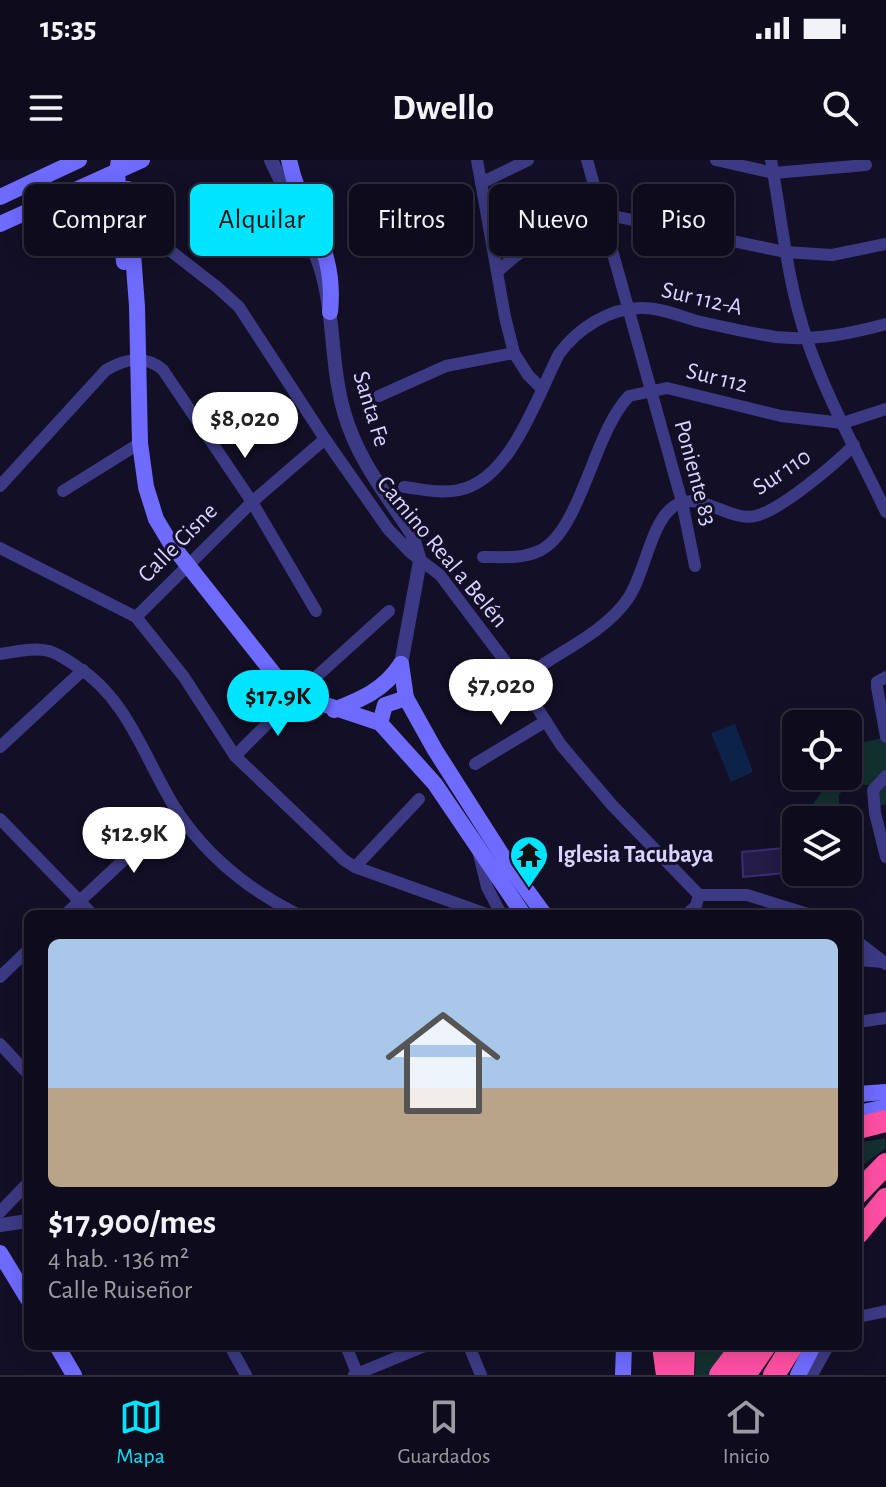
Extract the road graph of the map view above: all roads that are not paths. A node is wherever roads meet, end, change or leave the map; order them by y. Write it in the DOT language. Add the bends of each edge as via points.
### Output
graph roads {
  1 [pos="142,160"];
  2 [pos="271,160"];
  3 [pos="289,160"];
  4 [pos="477,160"];
  5 [pos="528,160"];
  6 [pos="587,160"];
  7 [pos="716,160"];
  8 [pos="73,162"];
  9 [pos="866,165"];
  10 [pos="118,166"];
  11 [pos="773,167"];
  12 [pos="481,183"];
  13 [pos="83,184"];
  14 [pos="593,184"];
  15 [pos="0,197"];
  16 [pos="24,213"];
  17 [pos="617,217"];
  18 [pos="0,224"];
  19 [pos="886,244"];
  20 [pos="785,252"];
  21 [pos="174,254"];
  22 [pos="123,256"];
  23 [pos="133,256"];
  24 [pos="516,256"];
  25 [pos="612,256"];
  26 [pos="497,272"];
  27 [pos="628,310"];
  28 [pos="330,312"];
  29 [pos="886,324"];
  30 [pos="806,339"];
  31 [pos="514,353"];
  32 [pos="137,359"];
  33 [pos="541,388"];
  34 [pos="650,390"];
  35 [pos="379,396"];
  36 [pos="886,409"];
  37 [pos="843,423"];
  38 [pos="325,439"];
  39 [pos="140,443"];
  40 [pos="854,445"];
  41 [pos="880,481"];
  42 [pos="0,486"];
  43 [pos="404,487"];
  44 [pos="63,491"];
  45 [pos="252,502"];
  46 [pos="682,502"];
  47 [pos="886,512"];
  48 [pos="0,548"];
  49 [pos="483,557"];
  50 [pos="420,561"];
  51 [pos="187,564"];
  52 [pos="695,566"];
  53 [pos="316,611"];
  54 [pos="389,611"];
  55 [pos="136,617"];
  56 [pos="0,654"];
  57 [pos="401,664"];
  58 [pos="83,670"];
  59 [pos="886,677"];
  60 [pos="520,681"];
  61 [pos="296,695"];
  62 [pos="406,698"];
  63 [pos="334,710"];
  64 [pos="546,721"];
  65 [pos="380,723"];
  66 [pos="886,736"];
  67 [pos="0,747"];
  68 [pos="235,756"];
  69 [pos="475,764"];
  70 [pos="886,776"];
  71 [pos="419,799"];
  72 [pos="177,810"];
  73 [pos="0,819"];
  74 [pos="476,843"];
  75 [pos="886,857"];
  76 [pos="355,867"];
  77 [pos="699,895"];
  78 [pos="80,901"];
  79 [pos="70,910"];
  80 [pos="88,910"];
  81 [pos="289,910"];
  82 [pos="475,910"];
  83 [pos="499,910"];
  84 [pos="520,910"];
  85 [pos="541,910"];
  86 [pos="692,910"];
  87 [pos="795,910"];
  88 [pos="862,945"];
  89 [pos="24,954"];
  90 [pos="862,961"];
  91 [pos="885,964"];
  92 [pos="0,977"];
  93 [pos="886,1018"];
  94 [pos="862,1021"];
  95 [pos="0,1044"];
  96 [pos="24,1070"];
  97 [pos="886,1092"];
  98 [pos="862,1094"];
  99 [pos="886,1107"];
  100 [pos="862,1112"];
  101 [pos="886,1121"];
  102 [pos="886,1128"];
  103 [pos="862,1130"];
  104 [pos="862,1131"];
  105 [pos="886,1164"];
  106 [pos="886,1185"];
  107 [pos="862,1186"];
  108 [pos="24,1187"];
  109 [pos="886,1199"];
  110 [pos="886,1211"];
  111 [pos="0,1212"];
  112 [pos="862,1212"];
  113 [pos="24,1222"];
  114 [pos="0,1225"];
  115 [pos="862,1228"];
  116 [pos="862,1243"];
  117 [pos="0,1253"];
  118 [pos="24,1292"];
  119 [pos="886,1311"];
  120 [pos="862,1316"];
  121 [pos="59,1350"];
  122 [pos="232,1350"];
  123 [pos="347,1350"];
  124 [pos="415,1350"];
  125 [pos="471,1350"];
  126 [pos="623,1350"];
  127 [pos="739,1350"];
  128 [pos="764,1350"];
  129 [pos="790,1350"];
  130 [pos="797,1350"];
  131 [pos="811,1350"];
  132 [pos="826,1350"];
  133 [pos="355,1374"];
  134 [pos="74,1375"];
  135 [pos="246,1375"];
  136 [pos="481,1375"];
  137 [pos="623,1375"];
  138 [pos="720,1375"];
  139 [pos="747,1375"];
  140 [pos="774,1375"];
  141 [pos="782,1375"];
  142 [pos="798,1375"];
  143 [pos="812,1375"];
  1 -- 10 [label="main road"];
  2 -- 28 [label="street, Santa Fe" via="319,266"];
  3 -- 28 [label="main road" via="327,255"];
  4 -- 12 [label="street"];
  5 -- 12 [label="street"];
  6 -- 14 [label="street, Poniente 83"];
  7 -- 11 [label="street"];
  8 -- 15 [label="main road"];
  9 -- 11 [label="street"];
  10 -- 13 [label="main road"];
  11 -- 20 [label="street"];
  12 -- 26 [label="street"];
  16 -- 18 [label="main road"];
  17 -- 20 [label="street"];
  19 -- 20 [label="street" via="832,255"];
  20 -- 30 [label="street"];
  21 -- 38 [label="street, Camino Real a Belén" via="239,307"];
  22 -- 32 [label="main road"];
  23 -- 32 [label="main road"];
  24 -- 26 [label="street"];
  25 -- 27 [label="street, Poniente 83"];
  26 -- 31 [label="street"];
  27 -- 30 [label="street, Sur 112-A" via="659,310 745,332"];
  27 -- 33 [label="street, Sur 112-A" via="583,328 568,341"];
  27 -- 34 [label="street, Poniente 83"];
  28 -- 50 [label="street, Santa Fe" via="339,391 352,437 412,534"];
  29 -- 30 [label="street, Sur 112-A"];
  30 -- 37 [label="street"];
  31 -- 33 [label="street"];
  31 -- 35 [label="street" via="446,366"];
  32 -- 39 [label="main road"];
  32 -- 42 [label="street" via="106,370"];
  32 -- 45 [label="street" via="163,370"];
  33 -- 43 [label="street, Sur 112-A" via="514,443 492,473 461,490"];
  34 -- 37 [label="street, Sur 112" via="667,388 781,416"];
  34 -- 46 [label="street, Poniente 83"];
  34 -- 49 [label="street, Sur 112" via="629,396 620,406 557,537 537,552"];
  36 -- 37 [label="street, Sur 112"];
  37 -- 40 [label="street"];
  38 -- 45 [label="street, Calle Cisne"];
  38 -- 50 [label="street, Camino Real a Belén" via="388,529"];
  39 -- 44 [label="street"];
  39 -- 51 [label="main road" via="156,519"];
  40 -- 41 [label="street"];
  40 -- 46 [label="street, Sur 110" via="803,487 754,517"];
  41 -- 47 [label="street"];
  45 -- 51 [label="street, Calle Cisne"];
  45 -- 53 [label="street"];
  46 -- 52 [label="street, Poniente 83"];
  46 -- 60 [label="street" via="662,519 634,588 610,620"];
  48 -- 55 [label="street"];
  50 -- 57 [label="street"];
  50 -- 60 [label="street, Camino Real a Belén" via="440,575"];
  51 -- 55 [label="street, Calle Cisne"];
  51 -- 61 [label="main road"];
  54 -- 61 [label="street"];
  55 -- 68 [label="street" via="184,677"];
  56 -- 58 [label="street" via="51,651"];
  57 -- 62 [label="main road"];
  57 -- 63 [label="main road" via="376,692"];
  58 -- 67 [label="street"];
  58 -- 72 [label="street" via="129,721"];
  59 -- 66 [label="street" via="877,687"];
  60 -- 64 [label="street, Camino Real a Belén"];
  61 -- 63 [label="main road"];
  61 -- 68 [label="street"];
  62 -- 65 [label="main road" via="385,705"];
  62 -- 85 [label="main road"];
  63 -- 65 [label="main road"];
  64 -- 69 [label="street"];
  64 -- 77 [label="street, Camino Real a Belén" via="612,805"];
  65 -- 74 [label="main road" via="435,784"];
  68 -- 76 [label="street"];
  70 -- 75 [label="street" via="873,790"];
  71 -- 76 [label="street"];
  72 -- 78 [label="street"];
  72 -- 81 [label="street" via="241,880"];
  73 -- 78 [label="street"];
  74 -- 83 [label="street"];
  74 -- 84 [label="main road"];
  76 -- 82 [label="street"];
  77 -- 86 [label="street"];
  77 -- 87 [label="street" via="747,895"];
  78 -- 79 [label="street"];
  78 -- 80 [label="street"];
  88 -- 91 [label="street"];
  89 -- 92 [label="street"];
  90 -- 91 [label="street"];
  93 -- 94 [label="street"];
  95 -- 96 [label="street"];
  97 -- 98 [label="main road"];
  99 -- 100 [label="main road"];
  101 -- 103 [label="highway"];
  102 -- 104 [label="highway"];
  105 -- 107 [label="highway"];
  106 -- 112 [label="highway"];
  108 -- 111 [label="street"];
  109 -- 115 [label="highway"];
  110 -- 116 [label="main road"];
  113 -- 114 [label="street"];
  117 -- 118 [label="main road"];
  119 -- 120 [label="street"];
  121 -- 134 [label="main road"];
  122 -- 135 [label="street"];
  123 -- 133 [label="street"];
  124 -- 133 [label="street"];
  125 -- 136 [label="street"];
  126 -- 137 [label="main road"];
  127 -- 138 [label="highway"];
  128 -- 139 [label="highway"];
  129 -- 140 [label="highway"];
  130 -- 141 [label="highway"];
  131 -- 142 [label="main road"];
  132 -- 143 [label="street"];
}
